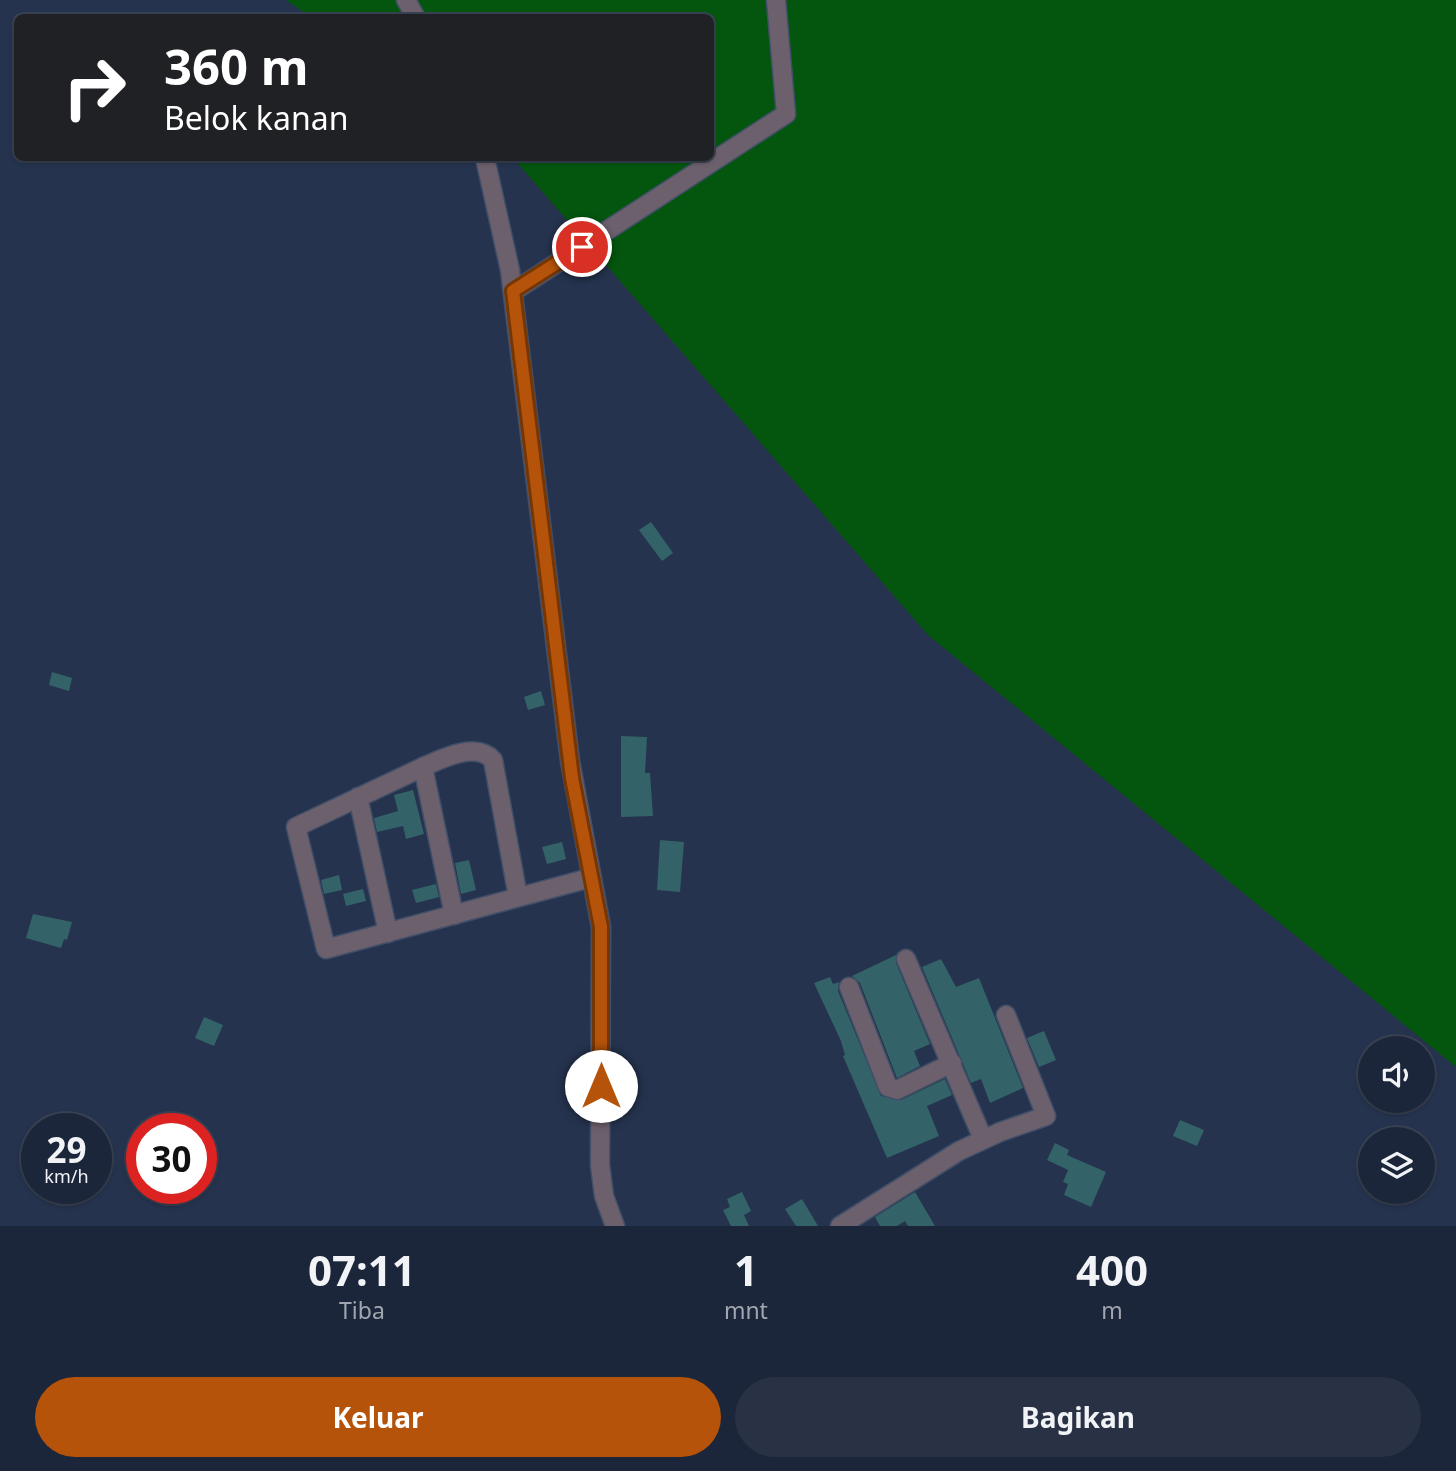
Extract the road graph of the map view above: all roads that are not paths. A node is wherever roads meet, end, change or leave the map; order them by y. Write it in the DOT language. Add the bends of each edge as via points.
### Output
graph roads {
  1 [pos="776,0"];
  2 [pos="486,161"];
  3 [pos="714,161"];
  4 [pos="714,161"];
  5 [pos="513,291"];
  6 [pos="423,767"];
  7 [pos="358,797"];
  8 [pos="591,881"];
  9 [pos="518,897"];
  10 [pos="454,915"];
  11 [pos="388,933"];
  12 [pos="906,960"];
  13 [pos="849,988"];
  14 [pos="1006,1015"];
  15 [pos="952,1063"];
  16 [pos="983,1139"];
  17 [pos="615,1226"];
  18 [pos="839,1226"];
  1 -- 4 [label="street" via="786,114"];
  2 -- 5 [label="street"];
  3 -- 5 [label="street"];
  5 -- 8 [label="street" via="570,761"];
  6 -- 7 [label="street"];
  6 -- 9 [label="street" via="467,752 493,760"];
  6 -- 10 [label="street"];
  7 -- 11 [label="street"];
  7 -- 11 [label="street" via="296,827 326,949"];
  8 -- 9 [label="street"];
  8 -- 17 [label="street" via="601,927 600,1165 604,1196"];
  9 -- 10 [label="street"];
  10 -- 11 [label="street"];
  12 -- 15 [label="street"];
  13 -- 15 [label="street" via="888,1087 897,1090"];
  14 -- 16 [label="street" via="1046,1114"];
  15 -- 16 [label="street"];
  16 -- 18 [label="street"];
}
